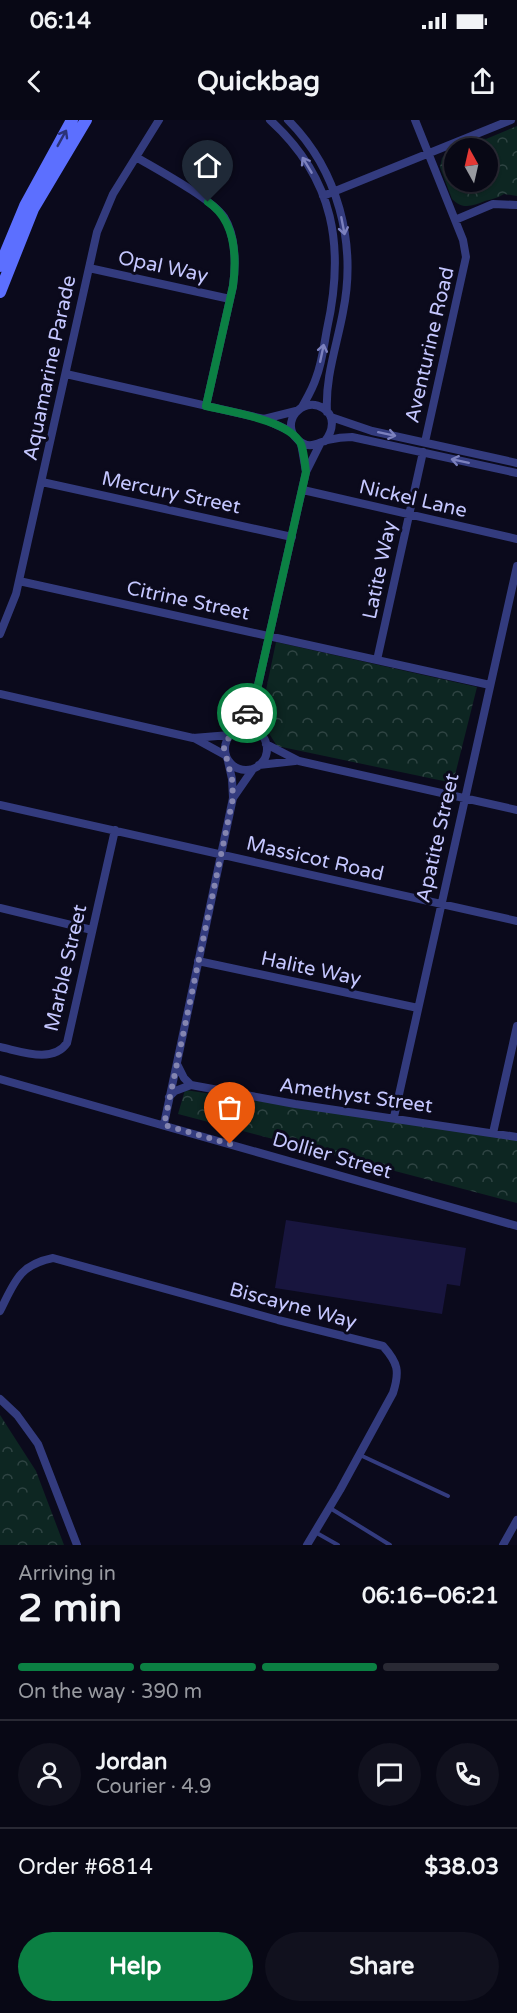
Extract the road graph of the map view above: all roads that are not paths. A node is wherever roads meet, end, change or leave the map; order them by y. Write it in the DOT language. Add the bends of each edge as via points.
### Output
graph roads {
  1 [pos="72,120"];
  2 [pos="86,120"];
  3 [pos="159,120"];
  4 [pos="270,120"];
  5 [pos="288,120"];
  6 [pos="415,120"];
  7 [pos="510,120"];
  8 [pos="428,153"];
  9 [pos="136,157"];
  10 [pos="334,191"];
  11 [pos="323,196"];
  12 [pos="517,205"];
  13 [pos="454,220"];
  14 [pos="0,266"];
  15 [pos="89,268"];
  16 [pos="0,292"];
  17 [pos="230,299"];
  18 [pos="66,374"];
  19 [pos="206,406"];
  20 [pos="299,409"];
  21 [pos="329,414"];
  22 [pos="264,419"];
  23 [pos="292,432"];
  24 [pos="425,442"];
  25 [pos="301,443"];
  26 [pos="322,443"];
  27 [pos="423,453"];
  28 [pos="517,463"];
  29 [pos="306,472"];
  30 [pos="517,473"];
  31 [pos="42,482"];
  32 [pos="303,490"];
  33 [pos="409,515"];
  34 [pos="292,537"];
  35 [pos="517,539"];
  36 [pos="517,567"];
  37 [pos="20,581"];
  38 [pos="0,634"];
  39 [pos="270,635"];
  40 [pos="377,660"];
  41 [pos="490,685"];
  42 [pos="0,694"];
  43 [pos="256,694"];
  44 [pos="238,729"];
  45 [pos="230,735"];
  46 [pos="262,735"];
  47 [pos="194,738"];
  48 [pos="266,744"];
  49 [pos="226,758"];
  50 [pos="299,761"];
  51 [pos="256,767"];
  52 [pos="233,798"];
  53 [pos="464,798"];
  54 [pos="0,805"];
  55 [pos="517,810"];
  56 [pos="114,830"];
  57 [pos="221,855"];
  58 [pos="440,904"];
  59 [pos="0,908"];
  60 [pos="517,921"];
  61 [pos="92,930"];
  62 [pos="198,961"];
  63 [pos="418,1008"];
  64 [pos="517,1026"];
  65 [pos="0,1047"];
  66 [pos="177,1057"];
  67 [pos="0,1079"];
  68 [pos="191,1085"];
  69 [pos="169,1098"];
  70 [pos="394,1118"];
  71 [pos="164,1125"];
  72 [pos="493,1133"];
  73 [pos="517,1137"];
  74 [pos="517,1226"];
  75 [pos="0,1311"];
  76 [pos="0,1399"];
  77 [pos="359,1455"];
  78 [pos="448,1496"];
  79 [pos="329,1508"];
  80 [pos="517,1520"];
  81 [pos="315,1532"];
  82 [pos="77,1545"];
  83 [pos="307,1545"];
  84 [pos="338,1545"];
  85 [pos="390,1545"];
  86 [pos="503,1545"];
  14 -- 1 [label="main road, one-way" via="25,206"];
  2 -- 16 [label="main road" via="33,209"];
  3 -- 9 [label="street, Aquamarine Parade"];
  11 -- 4 [label="street, one-way" via="298,151"];
  5 -- 10 [label="street" via="311,149"];
  6 -- 8 [label="street, Aventurine Road"];
  7 -- 8 [label="street"];
  8 -- 10 [label="street"];
  8 -- 13 [label="street, Aventurine Road"];
  9 -- 15 [label="street, Aquamarine Parade" via="107,205"];
  9 -- 17 [label="street" via="214,206 225,218 231,232 235,266"];
  10 -- 11 [label="street"];
  10 -- 21 [label="street, one-way" via="343,222 348,268 343,313 327,380"];
  20 -- 11 [label="street, one-way" via="317,374 334,296 336,246"];
  12 -- 13 [label="street" via="492,204"];
  13 -- 24 [label="street, Aventurine Road" via="465,248 465,267"];
  15 -- 17 [label="street, Opal Way"];
  15 -- 18 [label="street, Aquamarine Parade"];
  17 -- 19 [label="street"];
  18 -- 19 [label="street"];
  18 -- 31 [label="street, Aquamarine Parade"];
  19 -- 22 [label="street"];
  20 -- 21 [label="street" via="315,405"];
  20 -- 22 [label="street"];
  20 -- 23 [label="street" via="292,418"];
  21 -- 24 [label="street, one-way" via="360,428"];
  21 -- 26 [label="street" via="332,430"];
  22 -- 23 [label="street"];
  23 -- 25 [label="street"];
  24 -- 28 [label="street"];
  25 -- 26 [label="street"];
  25 -- 29 [label="street"];
  26 -- 27 [label="street" via="352,437"];
  26 -- 29 [label="street"];
  30 -- 27 [label="street, one-way"];
  27 -- 33 [label="street, Latite Way"];
  29 -- 32 [label="street"];
  31 -- 34 [label="street, Mercury Street"];
  31 -- 37 [label="street, Aquamarine Parade"];
  32 -- 33 [label="street, Nickel Lane"];
  32 -- 34 [label="street"];
  33 -- 35 [label="street, Nickel Lane"];
  33 -- 40 [label="street, Latite Way"];
  34 -- 39 [label="street"];
  36 -- 41 [label="street, Apatite Street"];
  37 -- 38 [label="street, Aquamarine Parade"];
  37 -- 39 [label="street, Citrine Street"];
  39 -- 40 [label="street, Citrine Street"];
  39 -- 43 [label="street"];
  40 -- 41 [label="street, Citrine Street"];
  41 -- 53 [label="street, Apatite Street"];
  42 -- 47 [label="street"];
  43 -- 44 [label="street"];
  43 -- 46 [label="street"];
  44 -- 45 [label="street"];
  44 -- 46 [label="street" via="250,728"];
  45 -- 47 [label="street"];
  45 -- 49 [label="street"];
  46 -- 48 [label="street"];
  47 -- 49 [label="street"];
  48 -- 50 [label="street"];
  48 -- 51 [label="street" via="266,756"];
  49 -- 51 [label="street" via="240,769"];
  49 -- 52 [label="street"];
  50 -- 51 [label="street"];
  50 -- 53 [label="street"];
  51 -- 52 [label="street"];
  52 -- 57 [label="street"];
  53 -- 55 [label="street"];
  53 -- 58 [label="street, Apatite Street"];
  54 -- 56 [label="street, Massicot Road"];
  56 -- 57 [label="street, Massicot Road"];
  56 -- 61 [label="street, Marble Street"];
  57 -- 58 [label="street, Massicot Road"];
  57 -- 62 [label="street"];
  58 -- 60 [label="street, Massicot Road"];
  58 -- 63 [label="street, Apatite Street"];
  59 -- 61 [label="street"];
  61 -- 65 [label="street, Marble Street" via="64,1047 47,1055"];
  62 -- 63 [label="street, Halite Way"];
  62 -- 66 [label="street"];
  63 -- 70 [label="street, Apatite Street"];
  64 -- 72 [label="street"];
  66 -- 68 [label="street" via="178,1070"];
  66 -- 69 [label="street"];
  67 -- 71 [label="street, Dollier Street"];
  68 -- 69 [label="street"];
  68 -- 70 [label="street, Amethyst Street"];
  69 -- 71 [label="street"];
  70 -- 72 [label="street, Amethyst Street"];
  71 -- 74 [label="street, Dollier Street"];
  72 -- 73 [label="street, Amethyst Street"];
  75 -- 77 [label="street, Biscayne Way" via="22,1271 53,1258 383,1346 394,1359 398,1377"];
  76 -- 82 [label="street" via="38,1444"];
  77 -- 78 [label="lane"];
  77 -- 79 [label="street, Biscayne Way"];
  79 -- 81 [label="street, Biscayne Way"];
  79 -- 85 [label="lane"];
  80 -- 86 [label="street"];
  81 -- 83 [label="street, Biscayne Way"];
  81 -- 84 [label="lane"];
}
